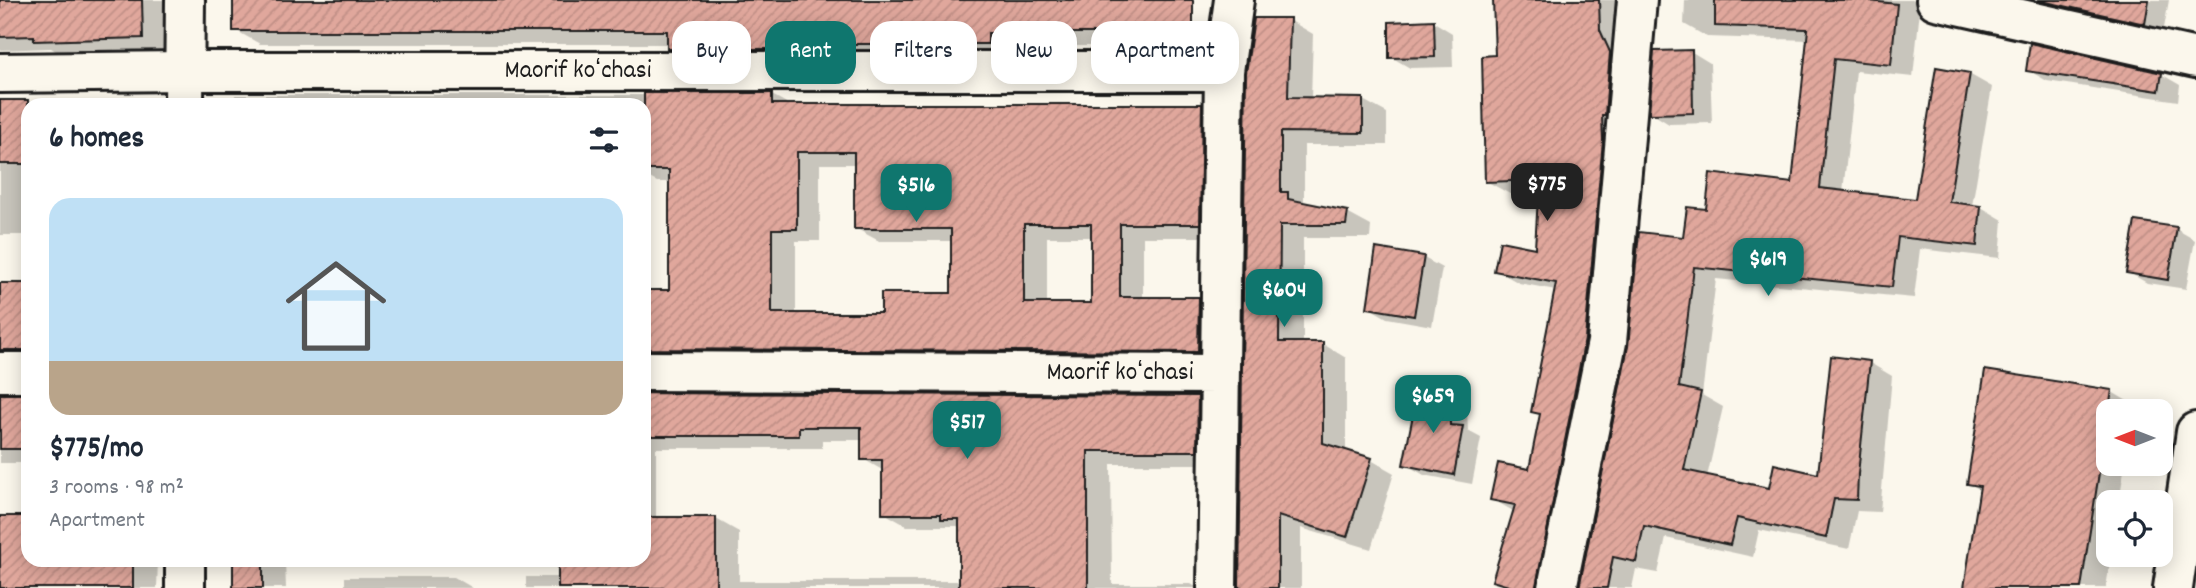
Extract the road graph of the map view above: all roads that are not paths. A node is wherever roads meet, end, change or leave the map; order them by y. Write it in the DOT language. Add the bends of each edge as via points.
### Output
graph roads {
  1 [pos="185,0"];
  2 [pos="1234,0"];
  3 [pos="1637,0"];
  4 [pos="1936,0"];
  5 [pos="1231,21"];
  6 [pos="2196,58"];
  7 [pos="0,73"];
  8 [pos="1091,73"];
  9 [pos="1224,84"];
  10 [pos="184,88"];
  11 [pos="651,371"];
  12 [pos="0,372"];
  13 [pos="21,372"];
  14 [pos="1219,373"];
  15 [pos="2196,432"];
  16 [pos="185,567"];
  17 [pos="185,588"];
  18 [pos="1217,588"];
  19 [pos="1557,588"];
  20 [pos="2173,588"];
  1 -- 10 [label="street"];
  2 -- 5 [label="street"];
  3 -- 19 [label="street" via="1607,342"];
  4 -- 6 [label="street"];
  7 -- 10 [label="street, Maorif koʻchasi"];
  8 -- 10 [label="street, Maorif koʻchasi"];
  9 -- 14 [label="street"];
  11 -- 14 [label="street, Maorif koʻchasi"];
  12 -- 13 [label="street"];
  14 -- 18 [label="street"];
  15 -- 20 [label="street"];
  16 -- 17 [label="street"];
}
